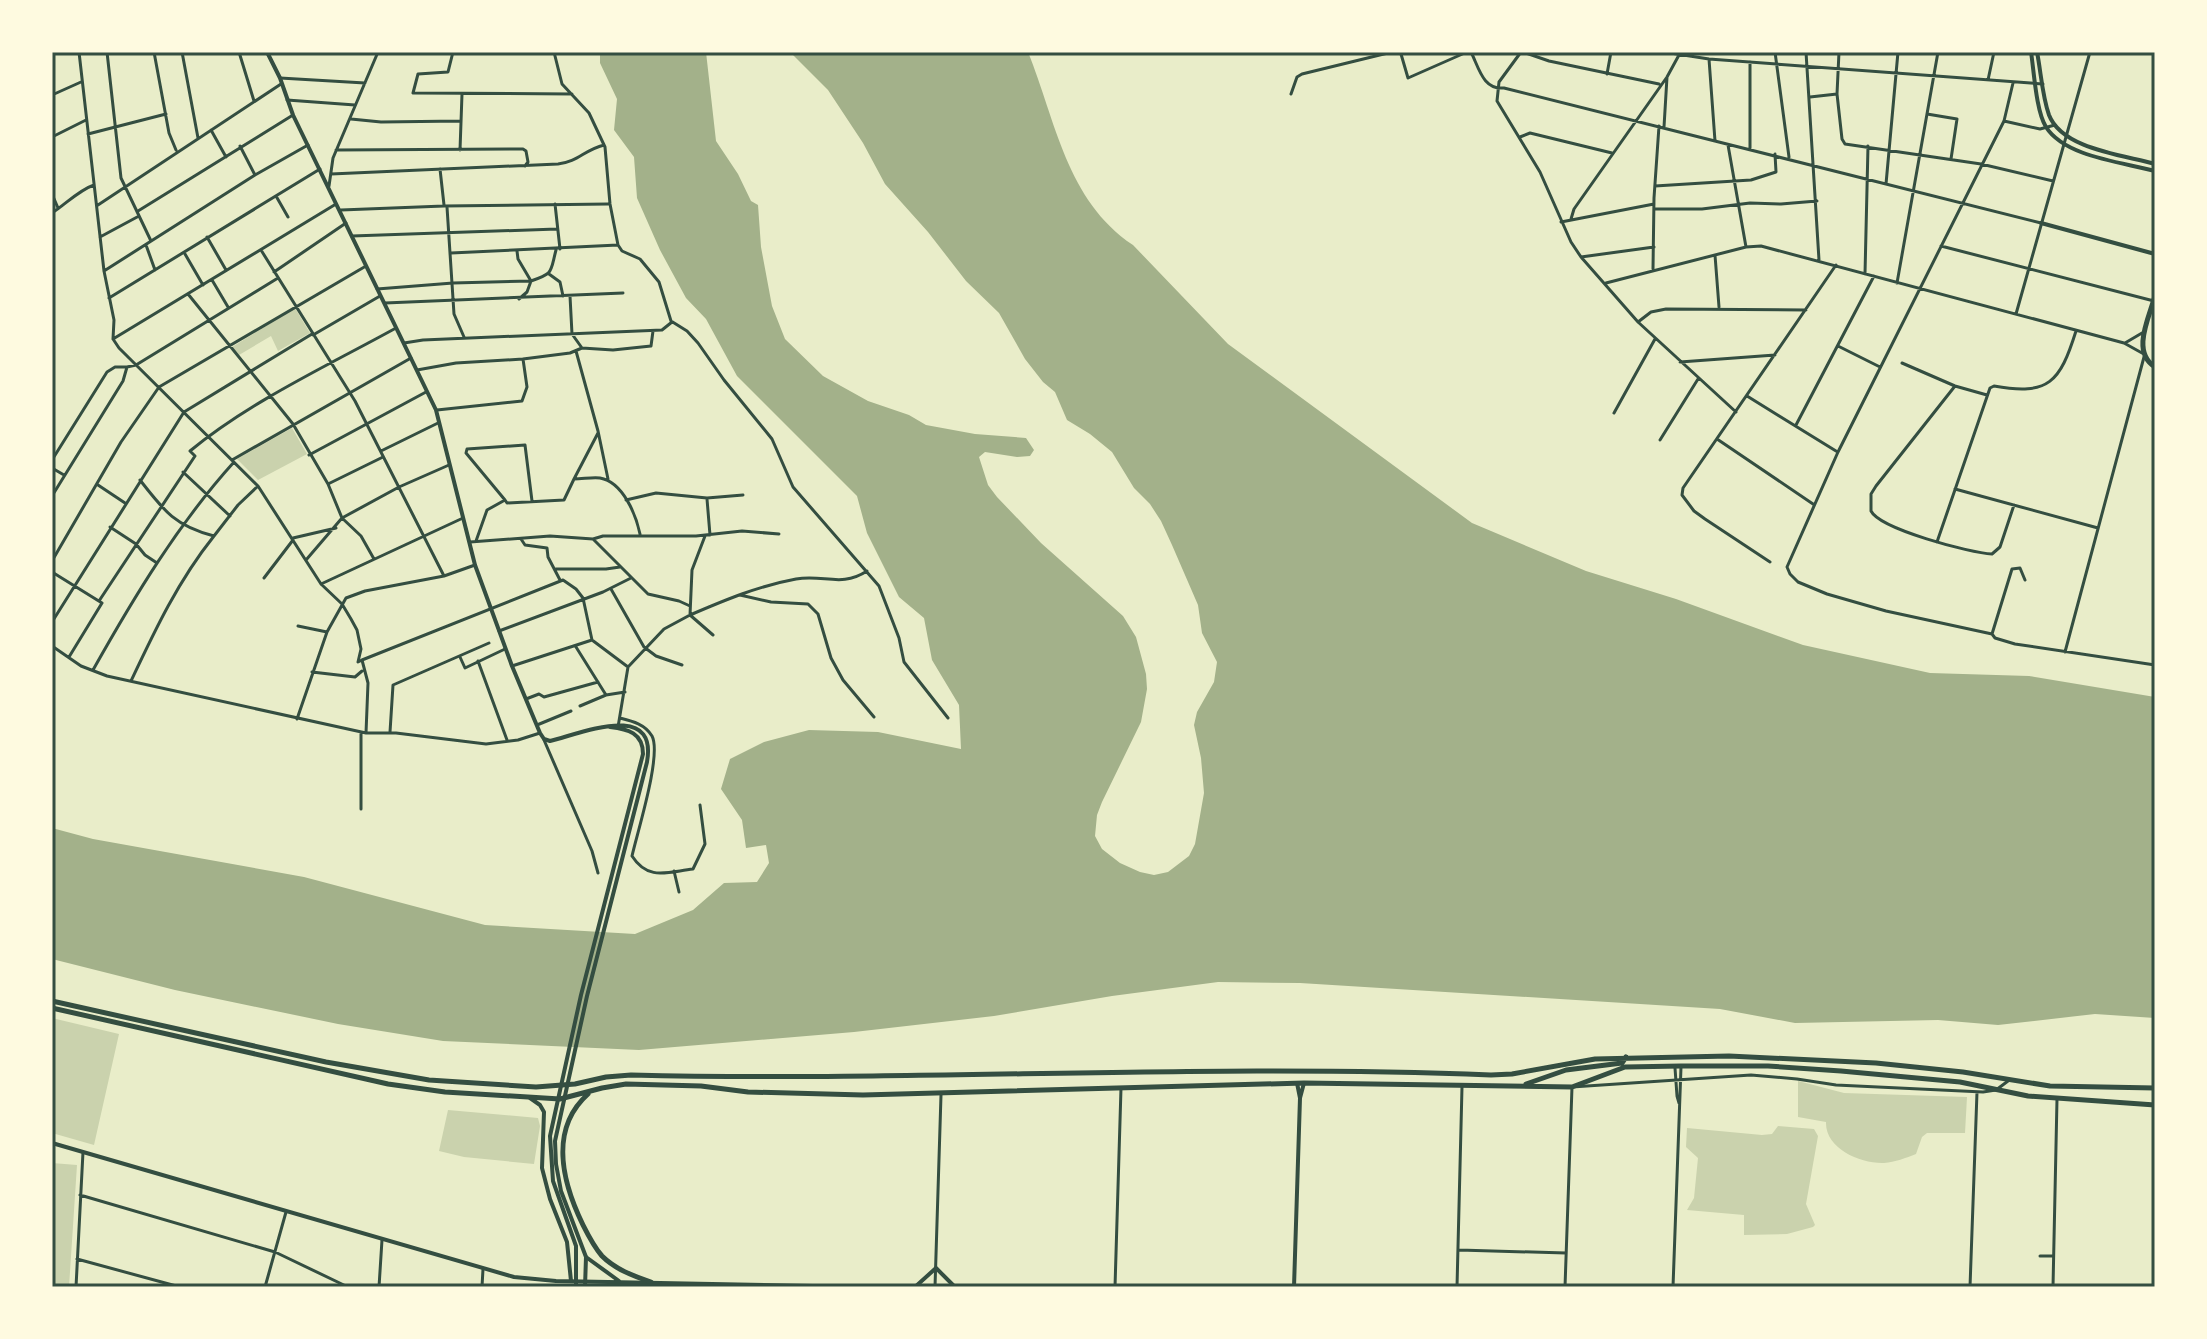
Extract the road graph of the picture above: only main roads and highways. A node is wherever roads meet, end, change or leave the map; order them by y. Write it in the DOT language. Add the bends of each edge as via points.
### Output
graph roads {
  1 [pos="2154,299"];
  2 [pos="2155,339"];
  3 [pos="2155,349"];
  4 [pos="2155,367"];
  5 [pos="52,1001"];
  6 [pos="52,1008"];
  7 [pos="224,1039"];
  8 [pos="224,1047"];
  9 [pos="1677,1056"];
  10 [pos="304,1057"];
  11 [pos="1626,1057"];
  12 [pos="1678,1066"];
  13 [pos="302,1067"];
  14 [pos="1375,1070"];
  15 [pos="1983,1075"];
  16 [pos="429,1080"];
  17 [pos="1371,1083"];
  18 [pos="2025,1083"];
  19 [pos="1521,1086"];
  20 [pos="1977,1088"];
  21 [pos="2145,1088"];
  22 [pos="2155,1088"];
  23 [pos="428,1091"];
  24 [pos="591,1091"];
  25 [pos="2018,1095"];
  26 [pos="2154,1100"];
  27 [pos="651,1282"];
  1 -- 4 [label="main road" via="2144,355"];
  2 -- 3 [label="main road"];
  5 -- 7 [label="main road"];
  6 -- 8 [label="main road"];
  7 -- 8 [label="main road"];
  7 -- 10 [label="main road"];
  8 -- 13 [label="main road"];
  9 -- 11 [label="main road"];
  9 -- 12 [label="main road"];
  9 -- 15 [label="main road" via="1841,1061"];
  10 -- 13 [label="main road"];
  10 -- 16 [label="main road"];
  11 -- 14 [label="main road" via="1512,1074"];
  11 -- 19 [label="main road" via="1622,1063 1566,1070"];
  12 -- 19 [label="main road" via="1625,1067 1572,1087"];
  12 -- 20 [label="main road" via="1801,1068"];
  13 -- 23 [label="main road"];
  14 -- 16 [label="main road" via="631,1075 536,1087"];
  14 -- 17 [label="main road" via="1378,1075"];
  15 -- 18 [label="main road"];
  15 -- 20 [label="main road"];
  16 -- 23 [label="main road"];
  17 -- 19 [label="main road"];
  17 -- 24 [label="main road" via="822,1095 626,1084"];
  18 -- 21 [label="main road"];
  18 -- 25 [label="main road"];
  20 -- 25 [label="main road"];
  21 -- 22 [label="main road"];
  21 -- 26 [label="main road"];
  23 -- 24 [label="main road" via="560,1099"];
  24 -- 27 [label="main road" via="575,1107 563,1137 574,1206 601,1255"];
  25 -- 26 [label="main road"];
}
